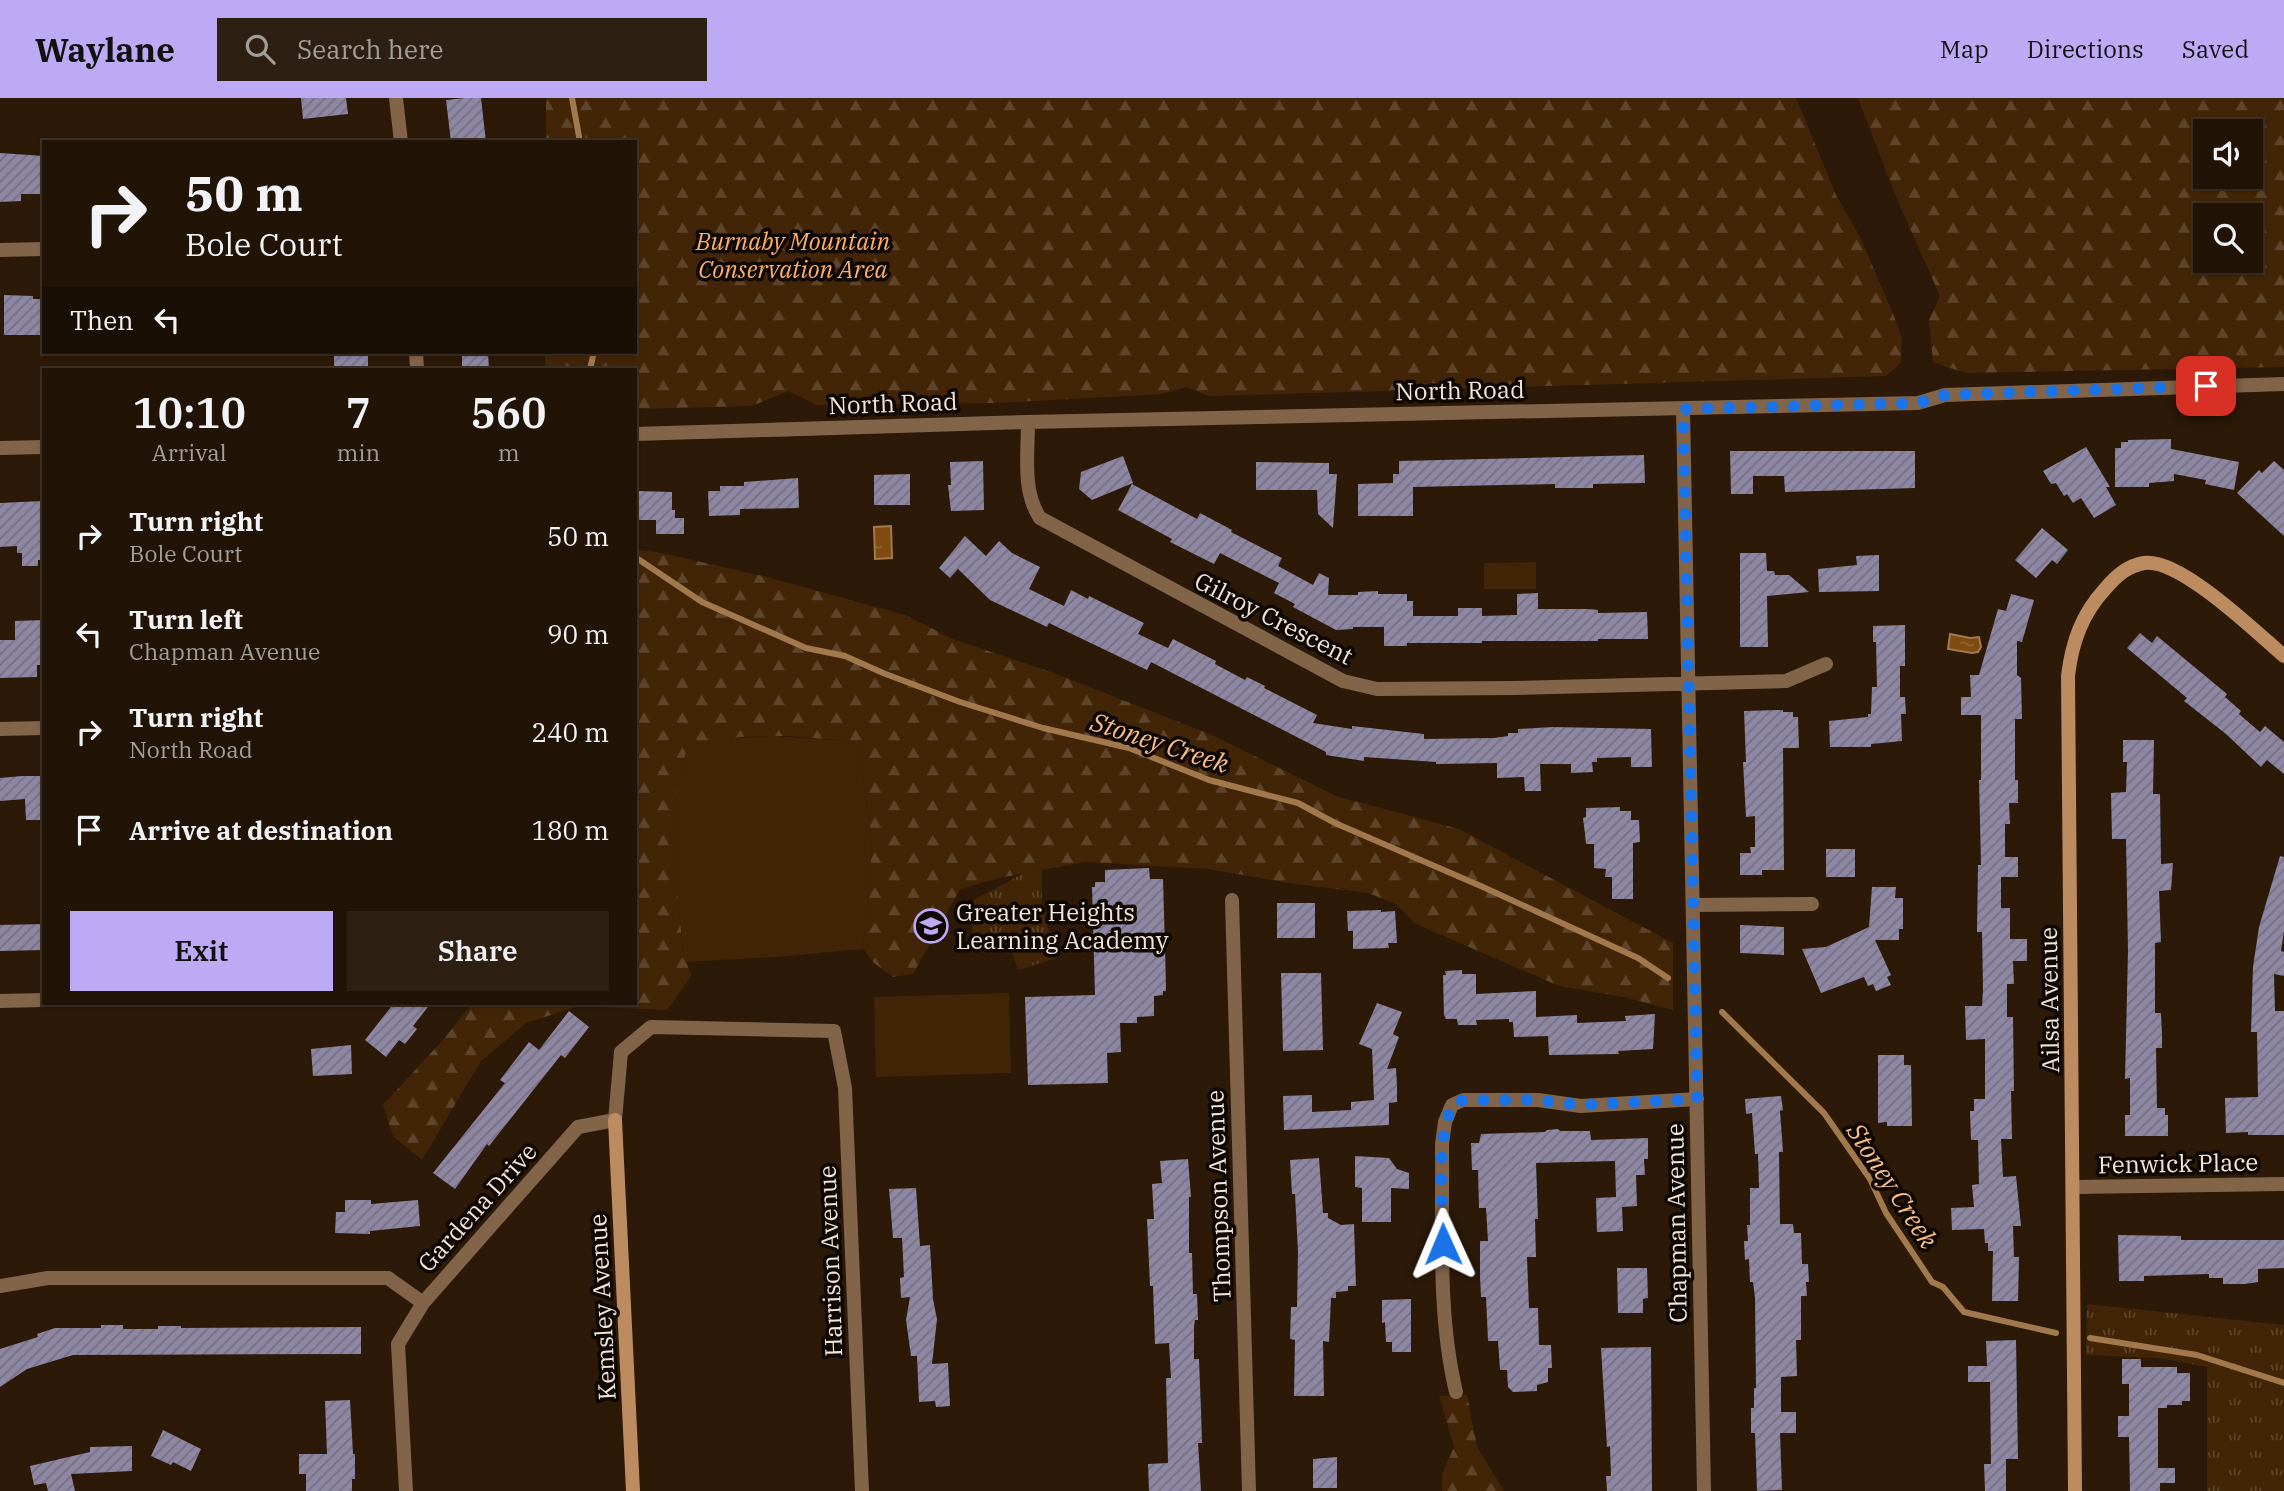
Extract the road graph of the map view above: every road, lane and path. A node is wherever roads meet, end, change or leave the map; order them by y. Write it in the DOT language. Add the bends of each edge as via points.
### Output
graph roads {
  1 [pos="396,98"];
  2 [pos="401,140"];
  3 [pos="42,249"];
  4 [pos="0,250"];
  5 [pos="2284,384"];
  6 [pos="1683,409"];
  7 [pos="1028,422"];
  8 [pos="637,433"];
  9 [pos="42,447"];
  10 [pos="0,448"];
  11 [pos="2284,656"];
  12 [pos="1826,664"];
  13 [pos="1688,684"];
  14 [pos="42,728"];
  15 [pos="0,729"];
  16 [pos="1232,901"];
  17 [pos="1812,904"];
  18 [pos="1693,905"];
  19 [pos="42,1000"];
  20 [pos="0,1001"];
  21 [pos="1697,1099"];
  22 [pos="615,1120"];
  23 [pos="2284,1184"];
  24 [pos="2074,1187"];
  25 [pos="0,1286"];
  26 [pos="423,1303"];
  27 [pos="1456,1392"];
  28 [pos="406,1491"];
  29 [pos="634,1491"];
  30 [pos="862,1491"];
  31 [pos="1249,1491"];
  32 [pos="1704,1491"];
  33 [pos="2075,1491"];
  1 -- 2 [label="street"];
  3 -- 4 [label="street"];
  5 -- 6 [label="street, North Road" via="1945,395 1918,403"];
  6 -- 7 [label="street, North Road"];
  6 -- 13 [label="street, Chapman Avenue"];
  7 -- 8 [label="street, North Road"];
  7 -- 13 [label="street, Gilroy Crescent" via="1029,491 1041,519 1343,681 1377,689"];
  9 -- 10 [label="street"];
  11 -- 24 [label="street, Ailsa Avenue" via="2186,575 2166,565 2146,562 2123,570 2081,624 2068,676"];
  12 -- 13 [label="street, Gilroy Crescent" via="1786,681"];
  13 -- 18 [label="street, Chapman Avenue"];
  14 -- 15 [label="street"];
  16 -- 31 [label="street, Thompson Avenue"];
  17 -- 18 [label="street"];
  18 -- 21 [label="street, Chapman Avenue"];
  19 -- 20 [label="street"];
  21 -- 27 [label="street" via="1581,1105 1463,1100 1452,1105 1442,1144 1444,1319"];
  21 -- 32 [label="street, Chapman Avenue"];
  22 -- 26 [label="street, Gardena Drive" via="578,1127"];
  22 -- 29 [label="street, Kemsley Avenue"];
  22 -- 30 [label="street, Harrison Avenue" via="621,1052 651,1027 834,1031 845,1088"];
  23 -- 24 [label="street, Fenwick Place"];
  24 -- 33 [label="street, Ailsa Avenue"];
  25 -- 26 [label="street, Gardena Drive" via="48,1278 388,1278"];
  26 -- 28 [label="street" via="398,1343"];
}
